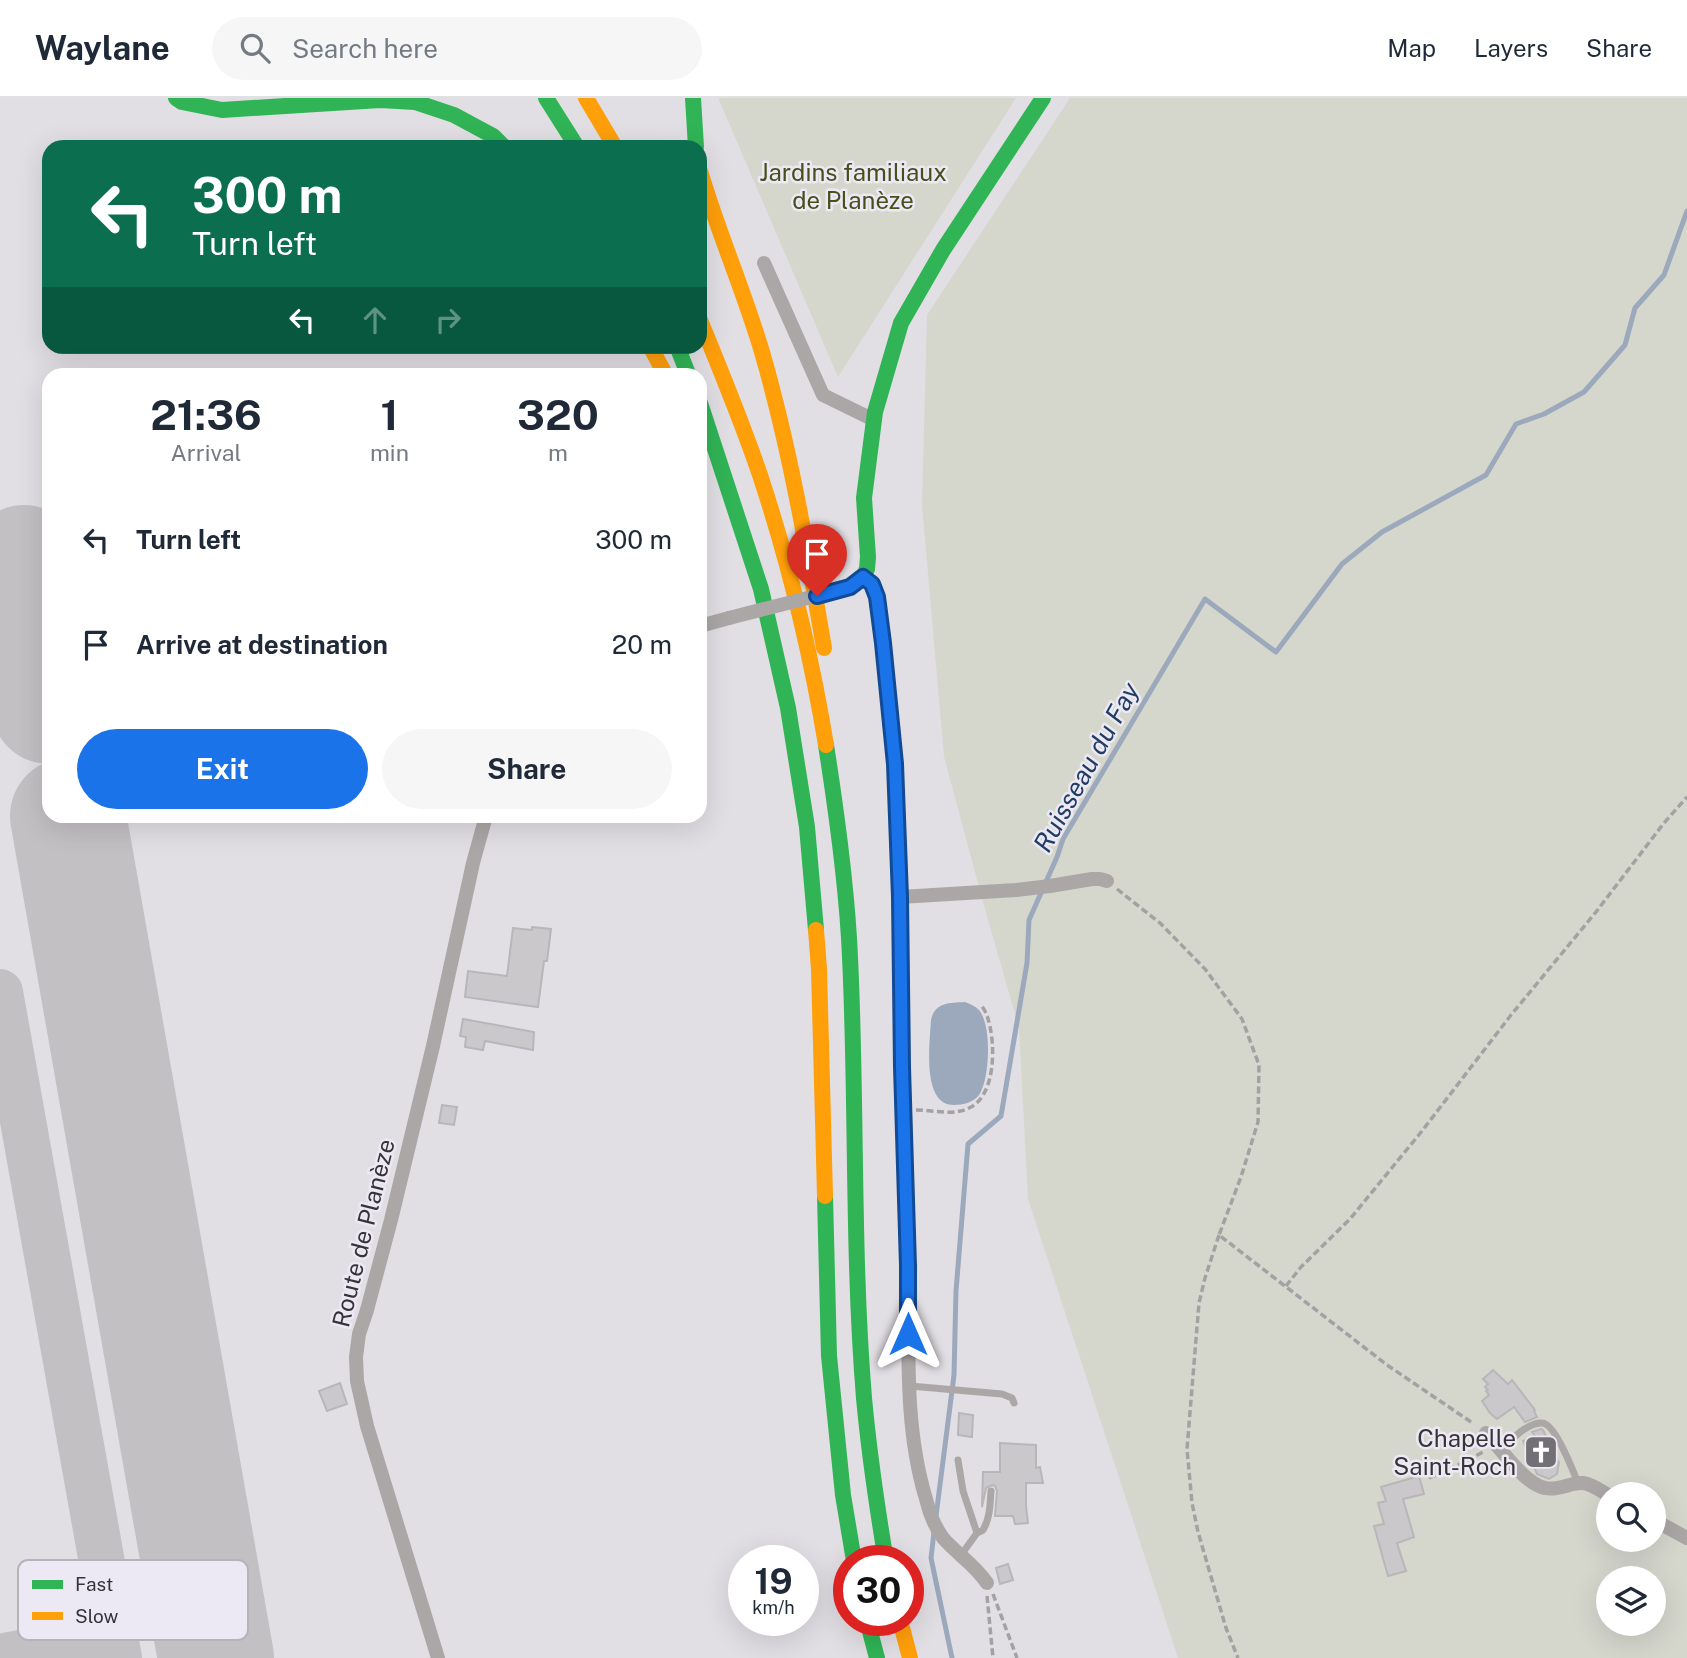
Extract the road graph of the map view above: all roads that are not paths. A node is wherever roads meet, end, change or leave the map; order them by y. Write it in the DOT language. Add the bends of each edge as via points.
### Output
graph roads {
  1 [pos="176,98"];
  2 [pos="546,98"];
  3 [pos="586,98"];
  4 [pos="693,98"];
  5 [pos="1043,98"];
  6 [pos="497,140"];
  7 [pos="572,140"];
  8 [pos="611,140"];
  9 [pos="695,140"];
  10 [pos="707,196"];
  11 [pos="764,263"];
  12 [pos="707,338"];
  13 [pos="874,420"];
  14 [pos="707,424"];
  15 [pos="707,465"];
  16 [pos="742,528"];
  17 [pos="863,577"];
  18 [pos="707,623"];
  19 [pos="819,708"];
  20 [pos="484,823"];
  21 [pos="1107,881"];
  22 [pos="900,897"];
  23 [pos="910,1386"];
  24 [pos="1014,1403"];
  25 [pos="1494,1441"];
  26 [pos="958,1460"];
  27 [pos="1579,1483"];
  28 [pos="1596,1489"];
  29 [pos="991,1491"];
  30 [pos="1666,1527"];
  31 [pos="977,1533"];
  32 [pos="1687,1538"];
  33 [pos="851,1545"];
  34 [pos="884,1545"];
  35 [pos="961,1555"];
  36 [pos="987,1583"];
  37 [pos="871,1636"];
  38 [pos="904,1636"];
  39 [pos="438,1658"];
  40 [pos="877,1658"];
  41 [pos="910,1658"];
  1 -- 6 [label="main road" via="222,110 415,102 454,115"];
  2 -- 7 [label="main road"];
  3 -- 8 [label="main road"];
  4 -- 9 [label="main road"];
  5 -- 13 [label="main road" via="901,323"];
  10 -- 19 [label="main road" via="761,350 789,456 826,662"];
  11 -- 13 [label="street" via="823,395"];
  12 -- 19 [label="main road" via="776,527"];
  13 -- 17 [label="main road" via="864,498 868,557"];
  14 -- 16 [label="main road"];
  15 -- 16 [label="main road"];
  16 -- 33 [label="main road" via="788,708 807,827 819,969 829,1356"];
  17 -- 18 [label="street, bridge" via="850,587"];
  17 -- 22 [label="street" via="877,597 883,643 895,764"];
  19 -- 34 [label="main road" via="845,895 861,1357"];
  20 -- 39 [label="street, Route de Planèze" via="356,1357 368,1426"];
  21 -- 22 [label="street" via="1092,878 1045,887"];
  22 -- 23 [label="street"];
  23 -- 24 [label="lane" via="1008,1396"];
  23 -- 35 [label="street" via="913,1438 925,1499 940,1533"];
  25 -- 27 [label="street" via="1535,1484 1562,1488"];
  25 -- 27 [label="lane" via="1546,1424 1554,1431"];
  26 -- 31 [label="lane"];
  27 -- 28 [label="street"];
  29 -- 31 [label="lane" via="986,1526"];
  30 -- 32 [label="street"];
  31 -- 35 [label="lane"];
  35 -- 36 [label="street"];
  37 -- 40 [label="main road"];
  38 -- 41 [label="main road"];
}
